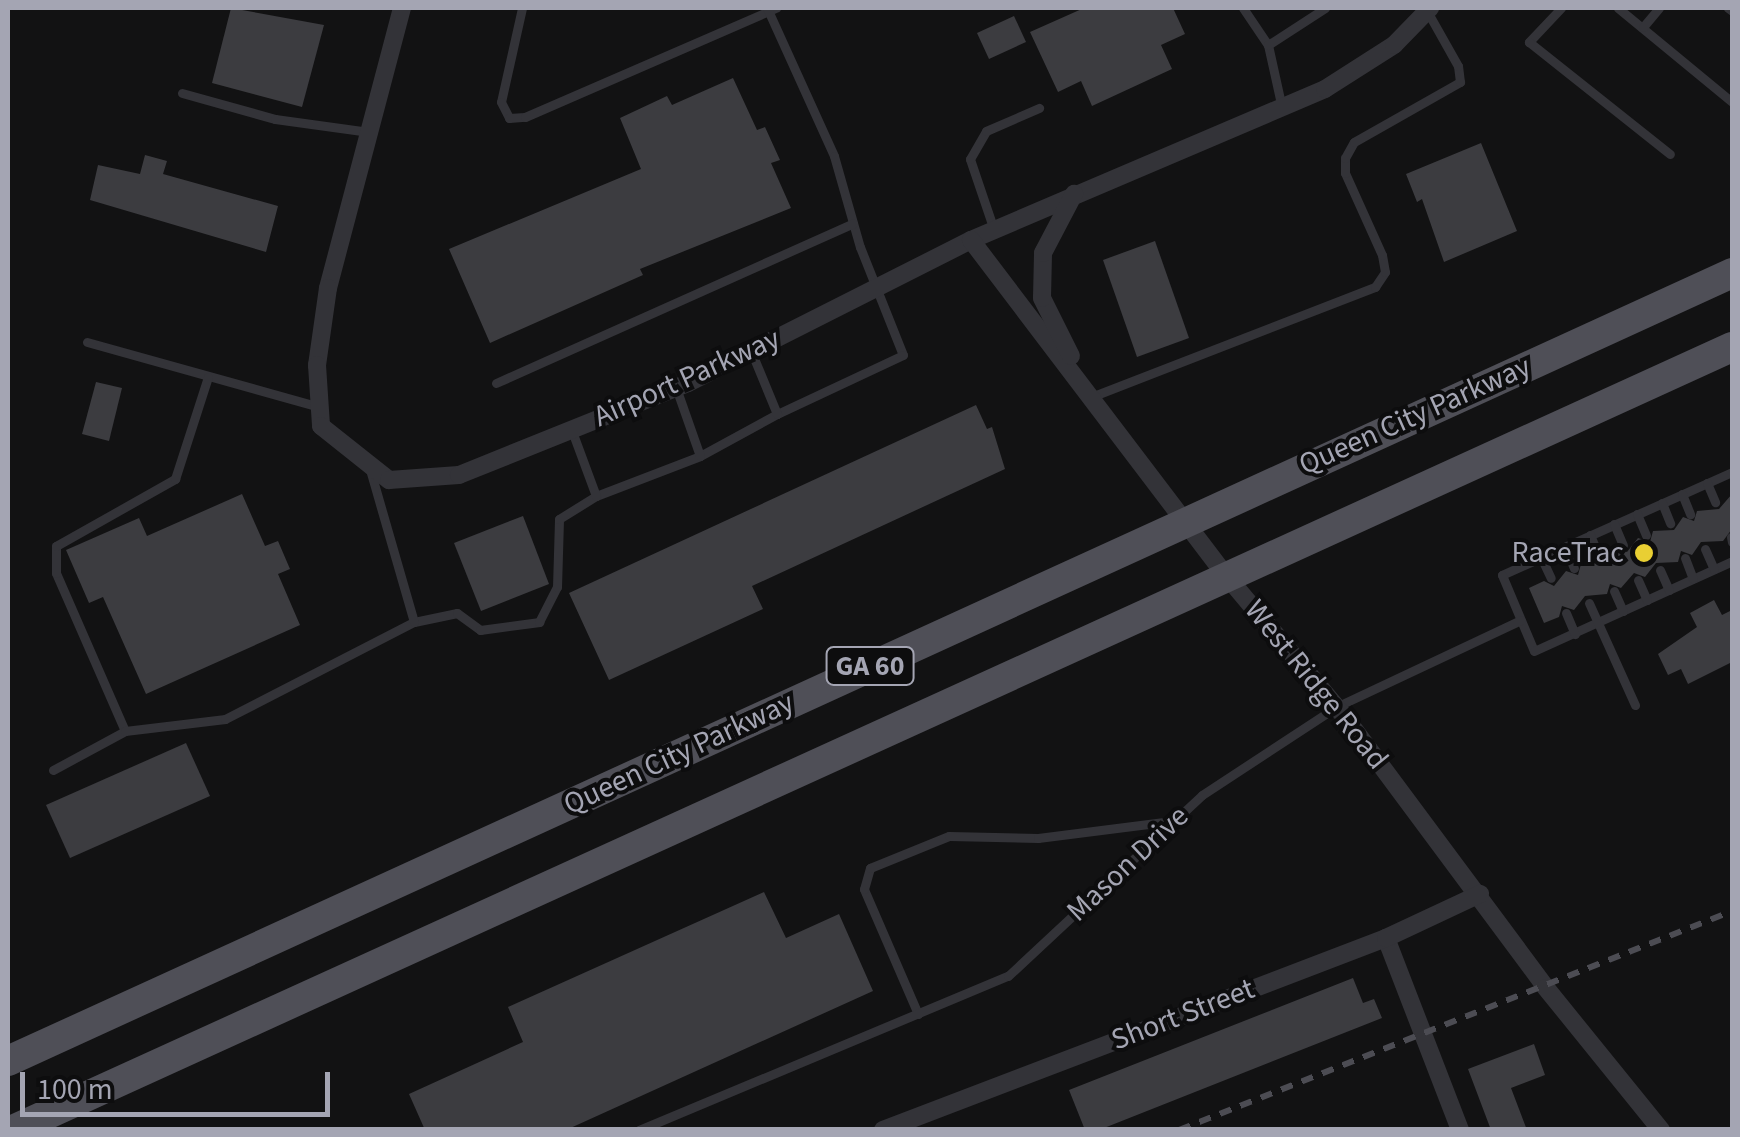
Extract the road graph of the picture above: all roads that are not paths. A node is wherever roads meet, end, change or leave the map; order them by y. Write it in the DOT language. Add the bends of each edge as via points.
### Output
graph roads {
  1 [pos="402,8"];
  2 [pos="522,8"];
  3 [pos="770,8"];
  4 [pos="1243,8"];
  5 [pos="1325,8"];
  6 [pos="1560,8"];
  7 [pos="1618,8"];
  8 [pos="1659,8"];
  9 [pos="1429,9"];
  10 [pos="1643,27"];
  11 [pos="1268,45"];
  12 [pos="182,93"];
  13 [pos="1732,102"];
  14 [pos="1039,108"];
  15 [pos="1282,108"];
  16 [pos="370,132"];
  17 [pos="1670,154"];
  18 [pos="1074,194"];
  19 [pos="853,223"];
  20 [pos="994,230"];
  21 [pos="972,240"];
  22 [pos="1732,273"];
  23 [pos="877,288"];
  24 [pos="86,342"];
  25 [pos="1732,348"];
  26 [pos="751,352"];
  27 [pos="208,377"];
  28 [pos="496,383"];
  29 [pos="676,388"];
  30 [pos="1091,397"];
  31 [pos="320,407"];
  32 [pos="777,414"];
  33 [pos="572,430"];
  34 [pos="700,456"];
  35 [pos="368,463"];
  36 [pos="1732,472"];
  37 [pos="1707,483"];
  38 [pos="1682,494"];
  39 [pos="596,496"];
  40 [pos="1715,502"];
  41 [pos="1662,503"];
  42 [pos="1637,514"];
  43 [pos="1690,514"];
  44 [pos="1184,520"];
  45 [pos="1670,523"];
  46 [pos="1614,524"];
  47 [pos="1646,534"];
  48 [pos="1590,536"];
  49 [pos="1623,545"];
  50 [pos="1564,547"];
  51 [pos="1705,549"];
  52 [pos="1598,556"];
  53 [pos="1541,558"];
  54 [pos="1685,558"];
  55 [pos="1732,561"];
  56 [pos="1574,568"];
  57 [pos="1714,569"];
  58 [pos="1660,570"];
  59 [pos="1224,574"];
  60 [pos="1551,578"];
  61 [pos="1694,579"];
  62 [pos="1638,580"];
  63 [pos="1669,590"];
  64 [pos="1614,591"];
  65 [pos="1647,600"];
  66 [pos="1589,603"];
  67 [pos="1624,611"];
  68 [pos="1566,613"];
  69 [pos="1520,620"];
  70 [pos="414,622"];
  71 [pos="1598,623"];
  72 [pos="1575,634"];
  73 [pos="1635,705"];
  74 [pos="1336,707"];
  75 [pos="125,732"];
  76 [pos="52,770"];
  77 [pos="1174,820"];
  78 [pos="1480,894"];
  79 [pos="1386,938"];
  80 [pos="918,1014"];
  81 [pos="8,1060"];
  82 [pos="13,1130"];
  83 [pos="639,1130"];
  84 [pos="883,1130"];
  85 [pos="1460,1130"];
  86 [pos="1661,1130"];
  1 -- 16 [label="street"];
  2 -- 3 [label="lane" via="501,102 508,118 526,117"];
  3 -- 19 [label="lane" via="834,156"];
  4 -- 11 [label="lane"];
  5 -- 11 [label="lane"];
  6 -- 17 [label="lane" via="1529,42"];
  7 -- 10 [label="lane"];
  8 -- 10 [label="lane"];
  9 -- 15 [label="street, Airport Parkway" via="1394,45"];
  9 -- 30 [label="lane" via="1460,82 1354,142 1346,158 1345,173 1382,256 1385,272 1375,287"];
  10 -- 13 [label="lane"];
  11 -- 15 [label="lane"];
  12 -- 16 [label="lane" via="276,119"];
  14 -- 20 [label="lane" via="986,131 970,159"];
  15 -- 18 [label="street, Airport Parkway"];
  16 -- 31 [label="street" via="328,288 317,365"];
  18 -- 20 [label="street, Airport Parkway"];
  18 -- 30 [label="street" via="1043,253 1042,298"];
  19 -- 23 [label="lane"];
  19 -- 28 [label="lane"];
  20 -- 21 [label="street, Airport Parkway"];
  21 -- 23 [label="street, Airport Parkway"];
  21 -- 30 [label="street, West Ridge Road"];
  22 -- 44 [label="main road, Queen City Parkway / GA 60"];
  23 -- 26 [label="street, Airport Parkway"];
  23 -- 32 [label="lane" via="903,355"];
  24 -- 27 [label="lane"];
  25 -- 59 [label="main road, Queen City Parkway / GA 60"];
  26 -- 29 [label="street, Airport Parkway"];
  26 -- 32 [label="lane"];
  27 -- 31 [label="lane"];
  27 -- 75 [label="lane" via="175,478 56,546 56,573"];
  29 -- 33 [label="street, Airport Parkway"];
  29 -- 34 [label="lane"];
  30 -- 44 [label="street, West Ridge Road"];
  31 -- 35 [label="street, Airport Parkway" via="321,426"];
  32 -- 34 [label="lane"];
  33 -- 35 [label="street, Airport Parkway" via="459,475 390,480"];
  33 -- 39 [label="lane"];
  34 -- 39 [label="lane"];
  35 -- 70 [label="lane"];
  36 -- 37 [label="lane"];
  37 -- 38 [label="lane"];
  37 -- 40 [label="lane"];
  38 -- 41 [label="lane"];
  38 -- 43 [label="lane"];
  39 -- 70 [label="lane" via="559,520 557,587 539,622 480,630 458,613"];
  41 -- 42 [label="lane"];
  41 -- 45 [label="lane"];
  42 -- 46 [label="lane"];
  42 -- 47 [label="lane"];
  44 -- 59 [label="street, West Ridge Road"];
  44 -- 81 [label="main road, Queen City Parkway / GA 60"];
  46 -- 48 [label="lane"];
  46 -- 49 [label="lane"];
  48 -- 50 [label="lane"];
  48 -- 52 [label="lane"];
  50 -- 53 [label="lane"];
  50 -- 56 [label="lane"];
  51 -- 57 [label="lane"];
  53 -- 60 [label="lane"];
  53 -- 69 [label="lane" via="1502,575"];
  54 -- 61 [label="lane"];
  55 -- 57 [label="lane"];
  57 -- 61 [label="lane"];
  58 -- 63 [label="lane"];
  59 -- 74 [label="street, West Ridge Road"];
  59 -- 82 [label="main road, Queen City Parkway / GA 60"];
  61 -- 63 [label="lane"];
  62 -- 65 [label="lane"];
  63 -- 65 [label="lane"];
  64 -- 67 [label="lane"];
  65 -- 67 [label="lane"];
  66 -- 71 [label="lane"];
  67 -- 71 [label="lane"];
  68 -- 72 [label="lane"];
  69 -- 72 [label="lane" via="1534,651"];
  69 -- 74 [label="lane, Mason Drive"];
  70 -- 75 [label="lane" via="225,719"];
  71 -- 72 [label="lane"];
  71 -- 73 [label="lane"];
  74 -- 77 [label="lane, Mason Drive" via="1202,794"];
  74 -- 78 [label="street, West Ridge Road"];
  75 -- 76 [label="lane"];
  77 -- 80 [label="lane, Mason Drive" via="1008,976"];
  77 -- 80 [label="lane" via="1038,838 949,836 870,868 864,889"];
  78 -- 79 [label="street, Short Street"];
  78 -- 86 [label="street, West Ridge Road"];
  79 -- 84 [label="street, Short Street"];
  79 -- 85 [label="street"];
  80 -- 83 [label="lane, Mason Drive"];
}
